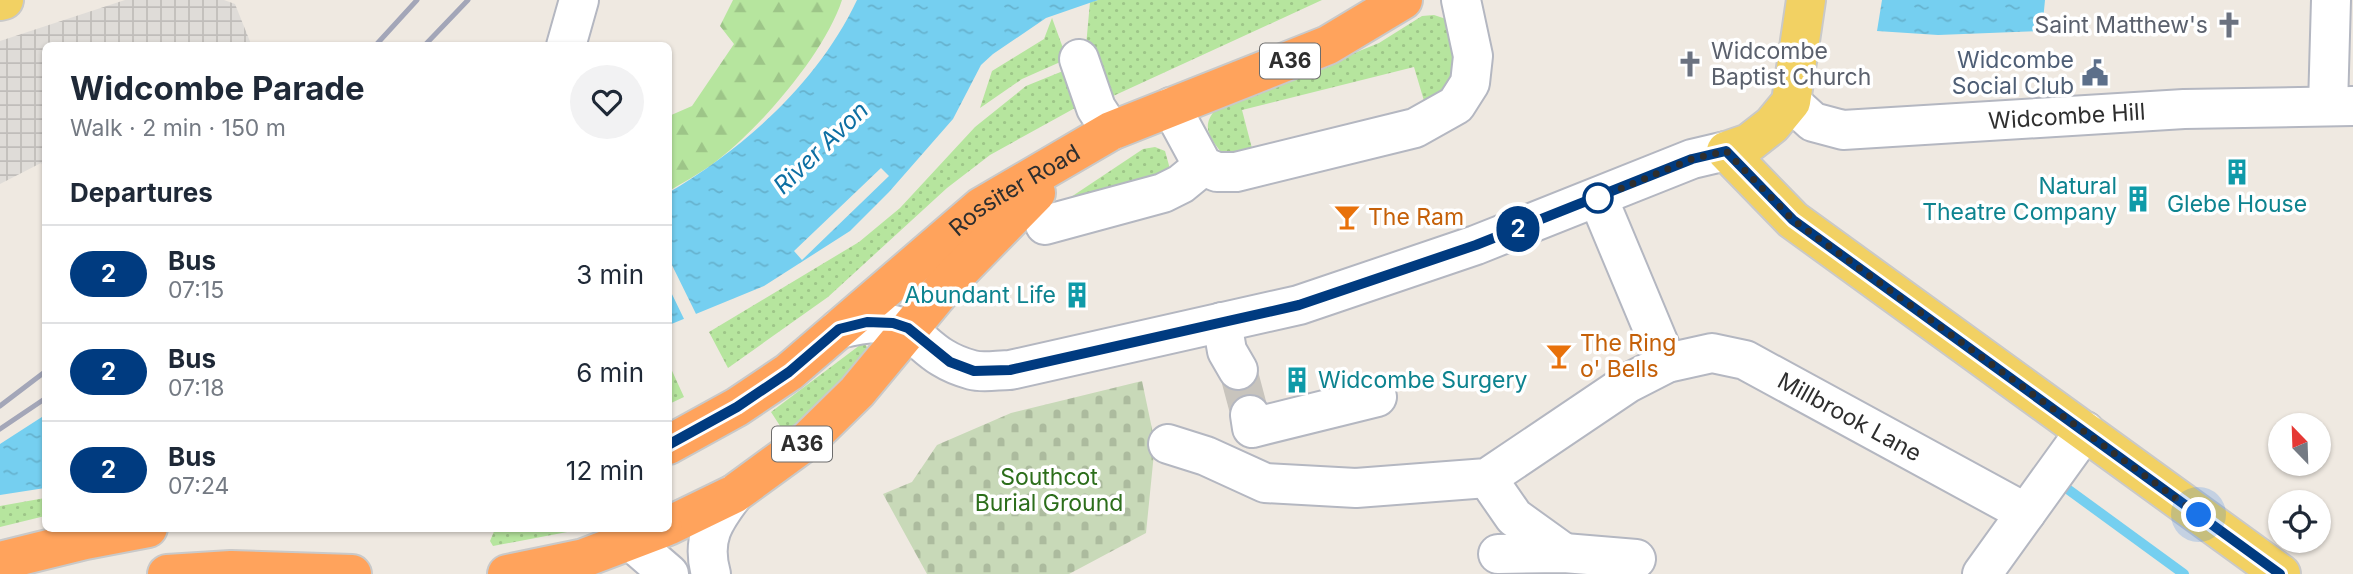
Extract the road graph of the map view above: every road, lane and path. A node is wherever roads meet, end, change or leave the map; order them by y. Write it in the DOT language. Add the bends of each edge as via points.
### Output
graph roads {
  1 [pos="1403,0"];
  2 [pos="1461,0"];
  3 [pos="1806,0"];
  4 [pos="2331,0"];
  5 [pos="1079,59"];
  6 [pos="1791,102"];
  7 [pos="2340,106"];
  8 [pos="1171,107"];
  9 [pos="1100,137"];
  10 [pos="1726,151"];
  11 [pos="1203,166"];
  12 [pos="1598,198"];
  13 [pos="1045,225"];
  14 [pos="1222,322"];
  15 [pos="908,328"];
  16 [pos="839,329"];
  17 [pos="1667,363"];
  18 [pos="1238,370"];
  19 [pos="1377,397"];
  20 [pos="1250,415"];
  21 [pos="2085,431"];
  22 [pos="672,443"];
  23 [pos="1168,444"];
  24 [pos="1488,478"];
  25 [pos="734,494"];
  26 [pos="2026,513"];
  27 [pos="672,524"];
  28 [pos="127,532"];
  29 [pos="647,535"];
  30 [pos="1564,553"];
  31 [pos="1498,554"];
  32 [pos="1636,559"];
  33 [pos="0,561"];
  34 [pos="167,574"];
  35 [pos="352,574"];
  36 [pos="507,574"];
  37 [pos="669,574"];
  38 [pos="711,574"];
  39 [pos="1982,574"];
  40 [pos="2281,574"];
  1 -- 8 [label="highway, Rossiter Road / A36" via="1328,45"];
  2 -- 11 [label="street" via="1473,56 1470,83 1456,105 1438,118 1415,128 1236,172"];
  3 -- 6 [label="main road"];
  4 -- 7 [label="street"];
  5 -- 9 [label="street" via="1096,108"];
  6 -- 7 [label="street, Widcombe Hill" via="1813,122 1843,130 2184,108"];
  6 -- 10 [label="main road" via="1749,143"];
  8 -- 9 [label="highway, Rossiter Road / A36"];
  8 -- 11 [label="street"];
  9 -- 15 [label="highway, A36" via="1000,226"];
  9 -- 16 [label="highway, Rossiter Road / A36" via="981,207"];
  10 -- 12 [label="street" via="1692,159"];
  10 -- 21 [label="main road" via="1793,220"];
  11 -- 13 [label="street" via="1163,193"];
  12 -- 14 [label="street" via="1384,278 1299,305"];
  12 -- 17 [label="street"];
  14 -- 15 [label="street" via="1010,370 974,371 950,362"];
  14 -- 18 [label="street" via="1227,351"];
  15 -- 16 [label="street" via="867,322"];
  15 -- 25 [label="highway, A36" via="857,392 808,440"];
  16 -- 22 [label="highway, Rossiter Road / A36" via="789,372"];
  17 -- 24 [label="street, Millbrook Lane" via="1628,383"];
  17 -- 26 [label="street, Millbrook Lane" via="1712,353 1745,360"];
  19 -- 20 [label="street" via="1252,428"];
  21 -- 26 [label="street"];
  21 -- 40 [label="main road"];
  23 -- 24 [label="street" via="1265,483 1356,488"];
  24 -- 30 [label="street" via="1514,517"];
  25 -- 27 [label="highway, A36"];
  25 -- 38 [label="street" via="712,522 707,559"];
  26 -- 39 [label="street"];
  28 -- 33 [label="highway"];
  29 -- 36 [label="highway" via="584,558"];
  29 -- 37 [label="street"];
  30 -- 31 [label="street"];
  30 -- 32 [label="street"];
  34 -- 35 [label="highway" via="230,570"];
}
